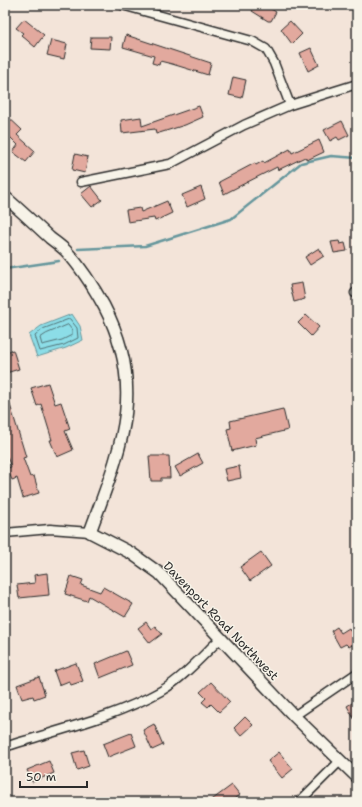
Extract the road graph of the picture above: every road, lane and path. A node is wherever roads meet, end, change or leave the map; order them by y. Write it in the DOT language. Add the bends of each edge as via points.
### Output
graph roads {
  1 [pos="122,5"];
  2 [pos="357,84"];
  3 [pos="290,105"];
  4 [pos="81,182"];
  5 [pos="5,197"];
  6 [pos="90,532"];
  7 [pos="5,533"];
  8 [pos="221,638"];
  9 [pos="357,673"];
  10 [pos="294,716"];
  11 [pos="5,747"];
  12 [pos="340,761"];
  13 [pos="357,777"];
  14 [pos="299,802"];
  1 -- 3 [label="street" via="252,41 266,49"];
  2 -- 3 [label="street"];
  3 -- 4 [label="street" via="244,125 170,164"];
  5 -- 6 [label="street" via="66,251 91,284 111,320 126,364 128,397 123,433"];
  6 -- 7 [label="street" via="50,529"];
  6 -- 8 [label="street, Davenport Road Northwest" via="131,553 159,573"];
  8 -- 10 [label="street, Davenport Road Northwest"];
  8 -- 11 [label="street" via="192,666 155,693 122,709"];
  9 -- 10 [label="street"];
  10 -- 12 [label="street, Davenport Road Northwest"];
  12 -- 13 [label="street, Davenport Road Northwest"];
  12 -- 14 [label="street"];
}
